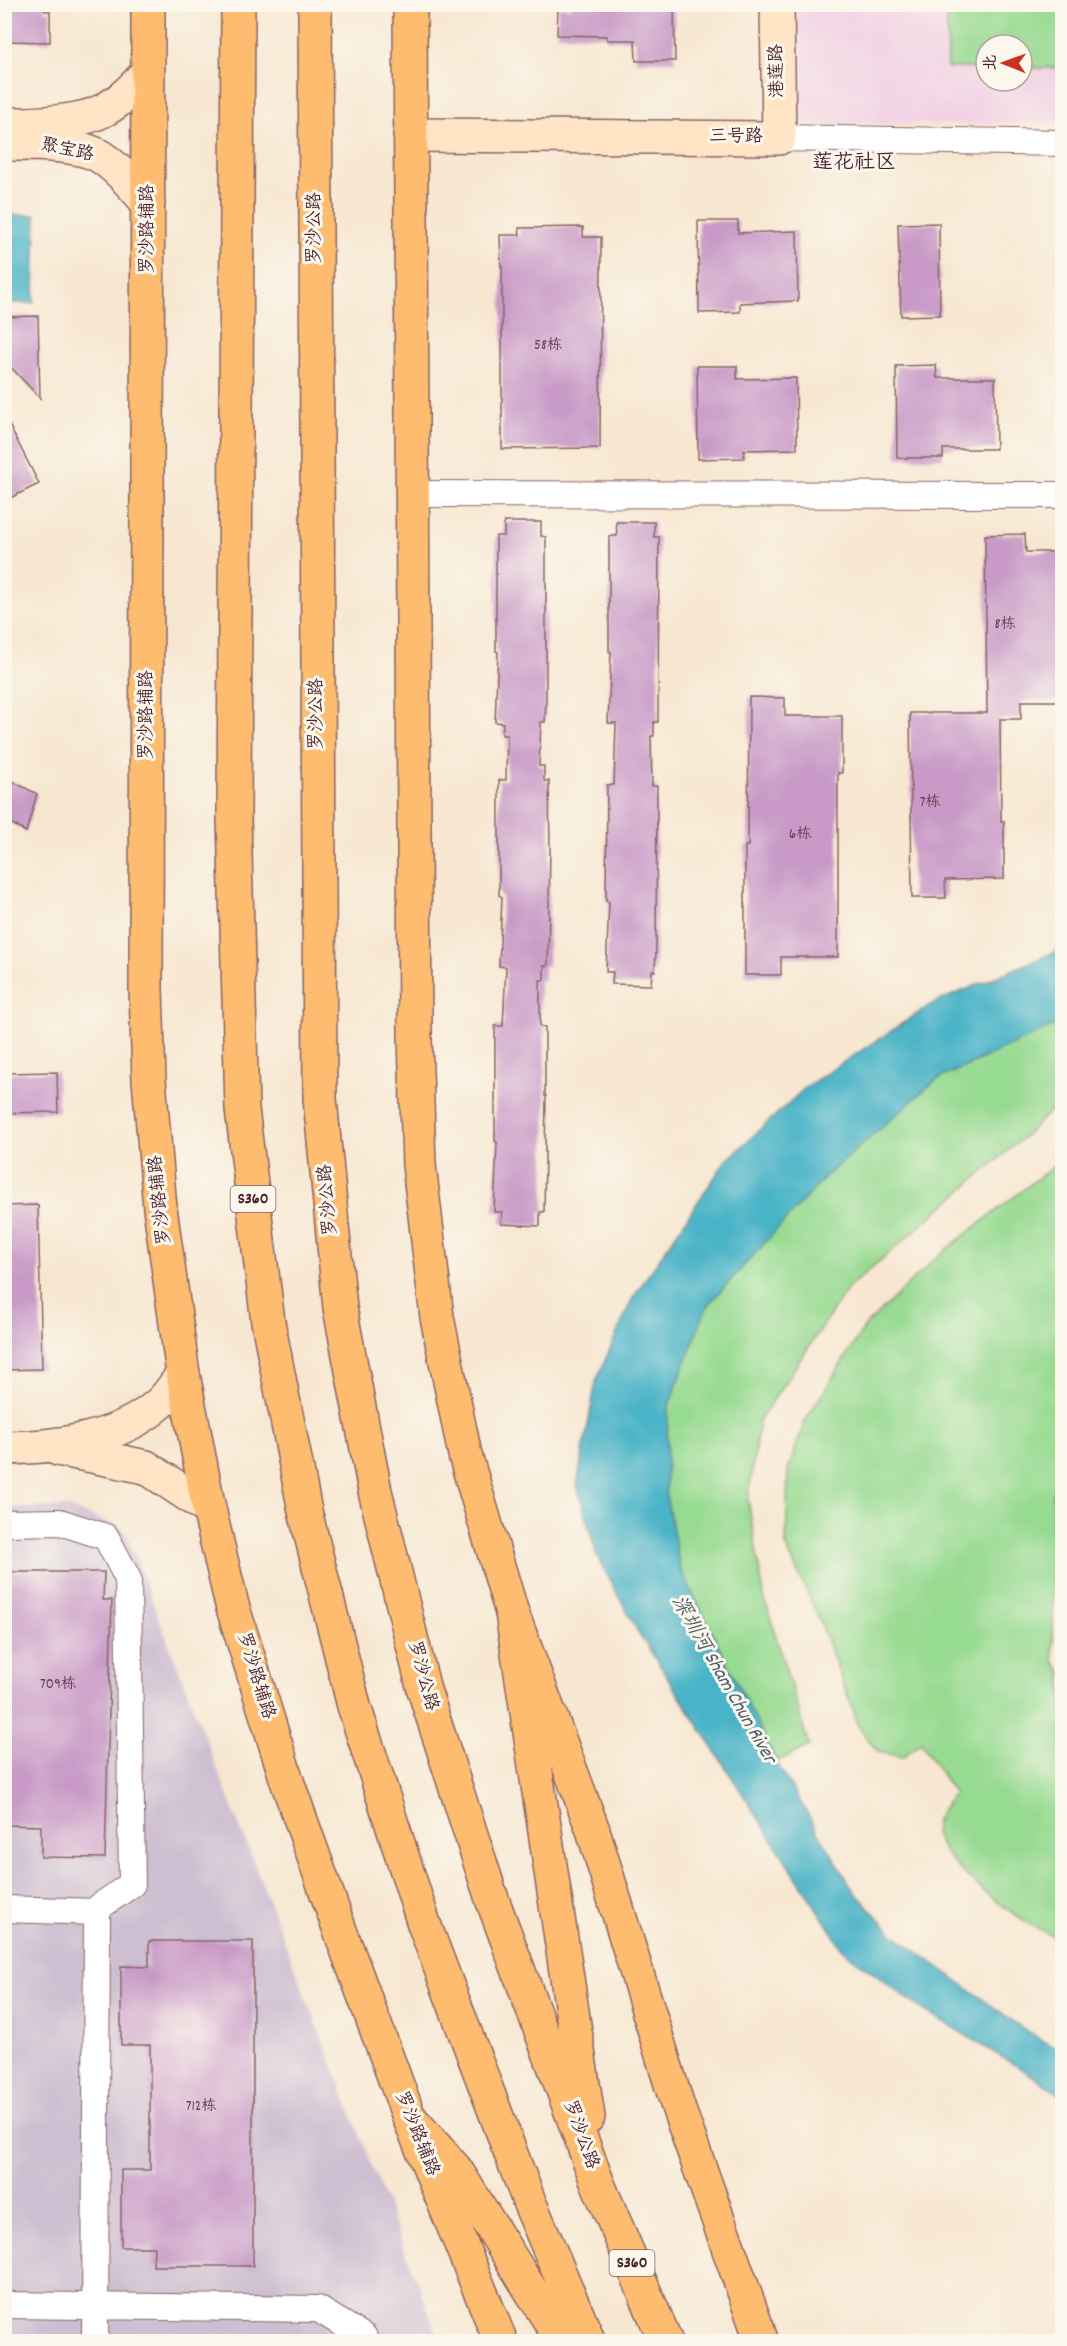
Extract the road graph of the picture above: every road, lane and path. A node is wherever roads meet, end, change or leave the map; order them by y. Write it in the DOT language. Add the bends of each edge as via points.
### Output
graph roads {
  1 [pos="148,4"];
  2 [pos="238,4"];
  3 [pos="315,4"];
  4 [pos="410,4"];
  5 [pos="777,4"];
  6 [pos="147,73"];
  7 [pos="4,124"];
  8 [pos="410,135"];
  9 [pos="779,138"];
  10 [pos="1062,143"];
  11 [pos="4,144"];
  12 [pos="148,203"];
  13 [pos="411,494"];
  14 [pos="1062,495"];
  15 [pos="183,1374"];
  16 [pos="48,1447"];
  17 [pos="4,1448"];
  18 [pos="209,1509"];
  19 [pos="4,1523"];
  20 [pos="512,1613"];
  21 [pos="4,1909"];
  22 [pos="96,1912"];
  23 [pos="409,2117"];
  24 [pos="598,2184"];
  25 [pos="740,2283"];
  26 [pos="4,2305"];
  27 [pos="95,2306"];
  28 [pos="95,2342"];
  29 [pos="365,2342"];
  30 [pos="501,2342"];
  31 [pos="563,2342"];
  32 [pos="589,2342"];
  33 [pos="666,2342"];
  34 [pos="762,2342"];
  35 [pos="786,2342"];
  1 -- 6 [label="main road, 罗沙路辅路"];
  2 -- 32 [label="main road, S360" via="234,817 242,1109 267,1322 305,1511 354,1706 424,1924 530,2204"];
  3 -- 24 [label="main road, 罗沙公路 / S360" via="320,1099 340,1308 375,1491 424,1690 492,1899"];
  4 -- 8 [label="main road"];
  5 -- 9 [label="street, 港莲路"];
  6 -- 7 [label="street, 聚宝路" via="101,112 50,123"];
  6 -- 12 [label="main road, 罗沙路辅路"];
  8 -- 9 [label="street, 三号路"];
  8 -- 13 [label="main road"];
  9 -- 10 [label="street, 三号路"];
  11 -- 12 [label="street, 聚宝路" via="50,144 100,156"];
  12 -- 15 [label="main road, 罗沙路辅路" via="147,1034 160,1208"];
  13 -- 14 [label="street"];
  13 -- 20 [label="main road" via="419,1166 437,1317 465,1455"];
  15 -- 16 [label="street" via="162,1402 136,1422"];
  15 -- 18 [label="main road, 罗沙路辅路"];
  16 -- 17 [label="street"];
  16 -- 18 [label="street" via="146,1467"];
  18 -- 23 [label="main road, 罗沙路辅路" via="232,1605 288,1784"];
  19 -- 22 [label="street" via="60,1522 106,1537 128,1579 132,1884"];
  20 -- 24 [label="main road"];
  20 -- 25 [label="main road" via="593,1830 678,2106"];
  21 -- 22 [label="street"];
  22 -- 27 [label="street"];
  23 -- 30 [label="main road, 罗沙路辅路"];
  23 -- 31 [label="main road" via="456,2170"];
  24 -- 33 [label="main road, 罗沙公路 / S360"];
  25 -- 34 [label="main road"];
  25 -- 35 [label="main road"];
  26 -- 27 [label="street"];
  27 -- 28 [label="street"];
  27 -- 29 [label="street" via="318,2309 364,2337"];
}
